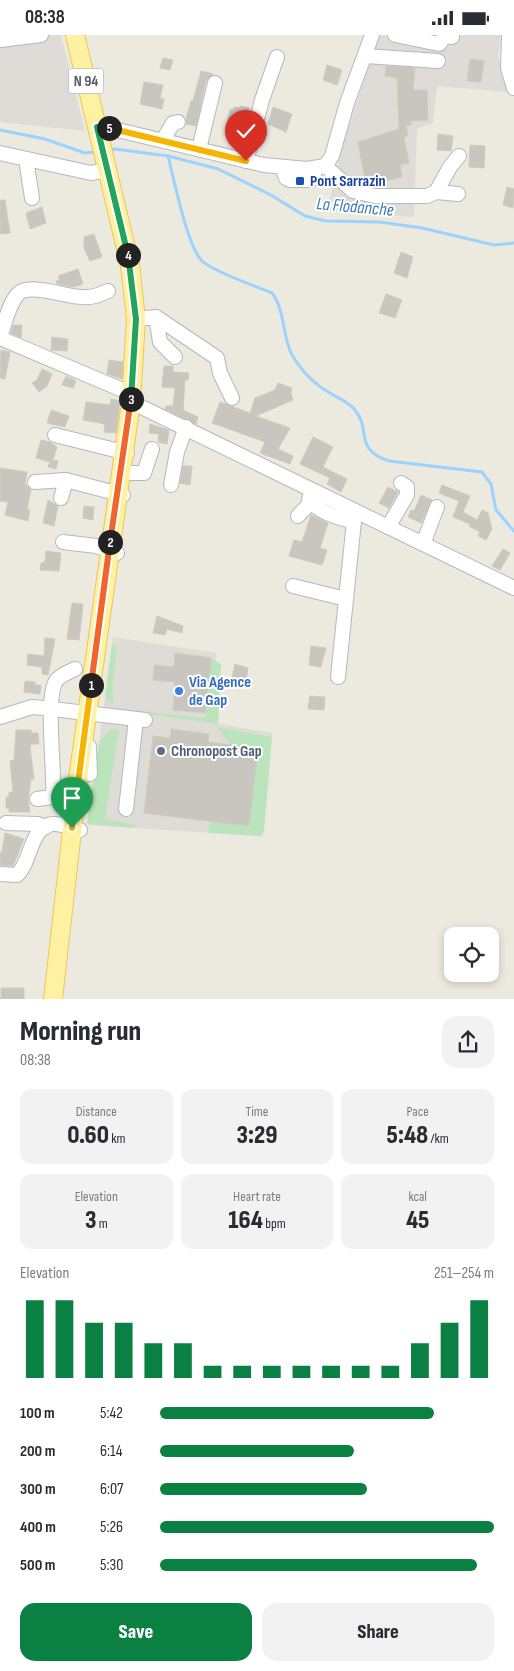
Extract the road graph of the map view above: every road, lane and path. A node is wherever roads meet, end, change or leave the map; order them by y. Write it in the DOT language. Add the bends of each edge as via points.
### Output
graph roads {
  1 [pos="41,35"];
  2 [pos="75,35"];
  3 [pos="372,35"];
  4 [pos="395,35"];
  5 [pos="510,35"];
  6 [pos="452,37"];
  7 [pos="0,40"];
  8 [pos="365,56"];
  9 [pos="277,57"];
  10 [pos="438,61"];
  11 [pos="215,83"];
  12 [pos="513,83"];
  13 [pos="178,122"];
  14 [pos="163,140"];
  15 [pos="199,149"];
  16 [pos="102,150"];
  17 [pos="0,153"];
  18 [pos="459,156"];
  19 [pos="26,159"];
  20 [pos="246,161"];
  21 [pos="320,168"];
  22 [pos="436,192"];
  23 [pos="458,194"];
  24 [pos="32,198"];
  25 [pos="108,291"];
  26 [pos="156,317"];
  27 [pos="136,319"];
  28 [pos="0,338"];
  29 [pos="175,357"];
  30 [pos="232,398"];
  31 [pos="131,400"];
  32 [pos="186,427"];
  33 [pos="55,435"];
  34 [pos="152,449"];
  35 [pos="125,453"];
  36 [pos="123,473"];
  37 [pos="66,480"];
  38 [pos="35,482"];
  39 [pos="401,483"];
  40 [pos="171,485"];
  41 [pos="120,494"];
  42 [pos="311,496"];
  43 [pos="61,498"];
  44 [pos="438,507"];
  45 [pos="298,516"];
  46 [pos="355,517"];
  47 [pos="388,527"];
  48 [pos="63,542"];
  49 [pos="423,544"];
  50 [pos="113,552"];
  51 [pos="293,586"];
  52 [pos="514,588"];
  53 [pos="346,599"];
  54 [pos="75,669"];
  55 [pos="338,677"];
  56 [pos="51,709"];
  57 [pos="92,714"];
  58 [pos="0,717"];
  59 [pos="37,799"];
  60 [pos="126,809"];
  61 [pos="6,823"];
  62 [pos="46,827"];
  63 [pos="76,829"];
  64 [pos="0,874"];
  65 [pos="53,999"];
  1 -- 7 [label="street"];
  2 -- 16 [label="main road, N 94"];
  3 -- 8 [label="street"];
  4 -- 6 [label="street" via="439,45 445,36"];
  5 -- 12 [label="street" via="508,67"];
  8 -- 10 [label="street"];
  8 -- 21 [label="street" via="332,156"];
  9 -- 20 [label="street"];
  11 -- 15 [label="street"];
  13 -- 14 [label="street" via="173,123"];
  14 -- 15 [label="street"];
  14 -- 16 [label="street"];
  15 -- 20 [label="street"];
  16 -- 19 [label="street" via="91,173"];
  16 -- 27 [label="main road, N 94" via="126,249"];
  17 -- 19 [label="street"];
  18 -- 22 [label="street"];
  19 -- 24 [label="street"];
  20 -- 21 [label="street" via="282,167"];
  21 -- 22 [label="street" via="353,191 375,197 427,196"];
  22 -- 23 [label="street"];
  25 -- 28 [label="street" via="96,297 82,297 25,289 12,303"];
  26 -- 27 [label="street"];
  26 -- 29 [label="street" via="160,342"];
  26 -- 30 [label="street" via="217,358"];
  27 -- 31 [label="main road, N 94"];
  28 -- 31 [label="street"];
  31 -- 32 [label="street"];
  31 -- 35 [label="main road, N 94"];
  32 -- 40 [label="street"];
  32 -- 42 [label="street"];
  33 -- 35 [label="street"];
  34 -- 36 [label="street" via="144,473"];
  35 -- 36 [label="main road, N 94"];
  36 -- 41 [label="main road, N 94"];
  37 -- 38 [label="street"];
  37 -- 41 [label="street"];
  37 -- 43 [label="street"];
  39 -- 47 [label="street" via="407,487 407,495"];
  41 -- 50 [label="main road, N 94"];
  42 -- 45 [label="street"];
  42 -- 46 [label="street"];
  44 -- 49 [label="street"];
  46 -- 47 [label="street"];
  46 -- 53 [label="street"];
  47 -- 49 [label="street"];
  48 -- 50 [label="street" via="96,546"];
  49 -- 52 [label="street"];
  50 -- 57 [label="main road, N 94"];
  50 -- 57 [label="main road, N 94" via="100,614"];
  51 -- 53 [label="street"];
  53 -- 55 [label="street"];
  54 -- 56 [label="street" via="55,682"];
  56 -- 57 [label="street"];
  56 -- 58 [label="street" via="32,707"];
  56 -- 59 [label="street" via="53,797"];
  57 -- 60 [label="street" via="141,720"];
  57 -- 63 [label="main road, N 94"];
  57 -- 63 [label="main road, N 94" via="90,774"];
  61 -- 62 [label="street"];
  62 -- 63 [label="street" via="52,824"];
  62 -- 64 [label="street" via="40,831 31,848 25,869 17,875"];
  63 -- 65 [label="main road, N 94"];
}
